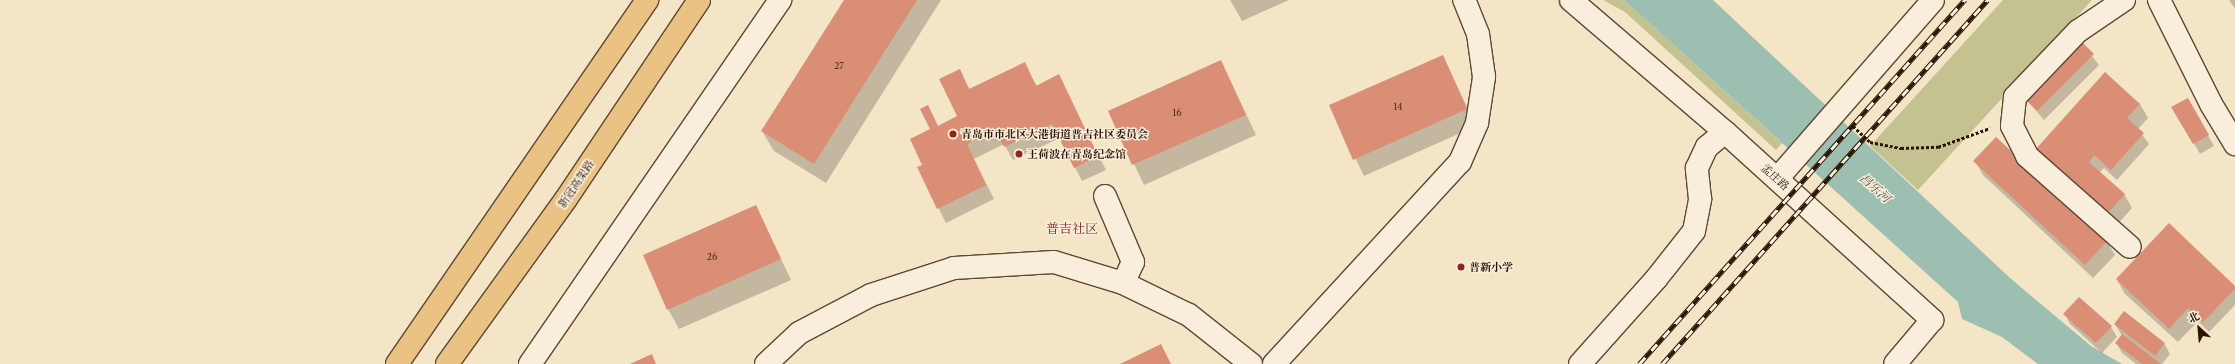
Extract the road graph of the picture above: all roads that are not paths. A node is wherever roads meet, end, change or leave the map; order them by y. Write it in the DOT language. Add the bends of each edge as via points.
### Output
graph roads {
  1 [pos="647,0"];
  2 [pos="699,0"];
  3 [pos="780,0"];
  4 [pos="1464,0"];
  5 [pos="1571,0"];
  6 [pos="1933,0"];
  7 [pos="2124,0"];
  8 [pos="2159,0"];
  9 [pos="1725,132"];
  10 [pos="2235,144"];
  11 [pos="1777,179"];
  12 [pos="1105,196"];
  13 [pos="2130,247"];
  14 [pos="1123,283"];
  15 [pos="397,364"];
  16 [pos="447,364"];
  17 [pos="530,364"];
  18 [pos="766,364"];
  19 [pos="1251,364"];
  20 [pos="1274,364"];
  21 [pos="1580,364"];
  22 [pos="1895,364"];
  1 -- 15 [label="highway"];
  2 -- 16 [label="highway, 新冠高架路" via="566,199"];
  3 -- 17 [label="street"];
  4 -- 20 [label="street" via="1478,34 1484,77 1477,123 1460,162"];
  5 -- 9 [label="street, 孟庄路"];
  6 -- 11 [label="street"];
  7 -- 13 [label="street" via="2078,31 2015,97 2012,126 2027,156"];
  8 -- 10 [label="street" via="2211,104"];
  9 -- 11 [label="street, 孟庄路"];
  9 -- 21 [label="street" via="1706,147 1697,168 1700,199 1694,231 1656,279"];
  11 -- 22 [label="street, 孟庄路" via="1932,320"];
  12 -- 14 [label="street" via="1133,262"];
  14 -- 18 [label="street" via="1054,262 954,268 871,295 799,333"];
  14 -- 19 [label="street" via="1189,315"];
}
